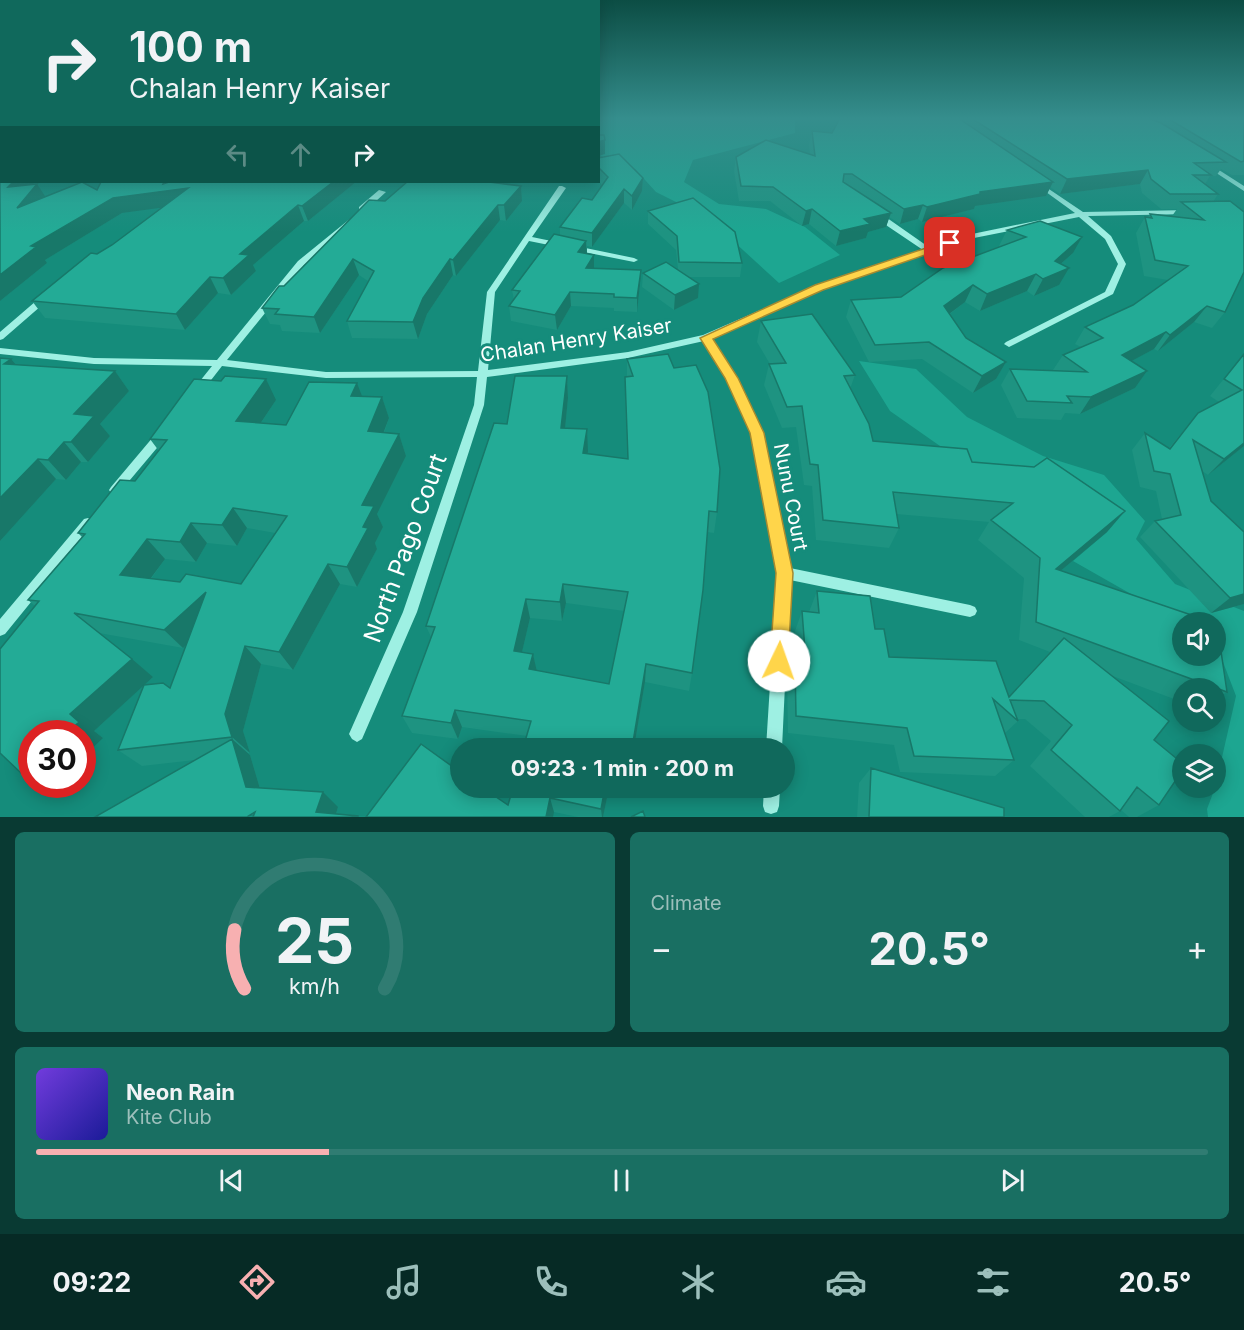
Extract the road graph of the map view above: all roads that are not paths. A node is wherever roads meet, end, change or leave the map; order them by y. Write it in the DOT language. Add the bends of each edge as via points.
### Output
graph roads {
  1 [pos="1196,158"];
  2 [pos="1028,177"];
  3 [pos="562,188"];
  4 [pos="1244,189"];
  5 [pos="382,192"];
  6 [pos="872,211"];
  7 [pos="1198,212"];
  8 [pos="1081,214"];
  9 [pos="529,239"];
  10 [pos="928,250"];
  11 [pos="634,260"];
  12 [pos="57,290"];
  13 [pos="0,337"];
  14 [pos="706,338"];
  15 [pos="1009,344"];
  16 [pos="0,351"];
  17 [pos="221,363"];
  18 [pos="483,374"];
  19 [pos="190,400"];
  20 [pos="167,427"];
  21 [pos="784,573"];
  22 [pos="970,611"];
  23 [pos="0,629"];
  24 [pos="357,734"];
  25 [pos="775,738"];
  26 [pos="771,798"];
  27 [pos="771,806"];
  1 -- 4 [label="street"];
  2 -- 8 [label="street"];
  3 -- 9 [label="street, North Pago Court"];
  5 -- 17 [label="street" via="301,263"];
  6 -- 10 [label="street"];
  7 -- 8 [label="street, Chalan Henry Kaiser"];
  8 -- 10 [label="street, Chalan Henry Kaiser" via="972,236"];
  8 -- 15 [label="street" via="1108,238 1122,264 1108,294"];
  9 -- 11 [label="street"];
  9 -- 18 [label="street, North Pago Court" via="491,292"];
  10 -- 14 [label="street, Chalan Henry Kaiser" via="819,288"];
  12 -- 13 [label="street"];
  14 -- 18 [label="street, Chalan Henry Kaiser" via="628,355"];
  14 -- 21 [label="street, Nunu Court" via="732,378 757,433"];
  16 -- 17 [label="street, Chalan Henry Kaiser" via="94,361"];
  17 -- 18 [label="street, Chalan Henry Kaiser" via="326,375"];
  17 -- 19 [label="street"];
  18 -- 24 [label="street, North Pago Court" via="479,405 410,612"];
  20 -- 23 [label="street"];
  21 -- 22 [label="street"];
  21 -- 25 [label="street, Nunu Court"];
  26 -- 27 [label="street"];
}
